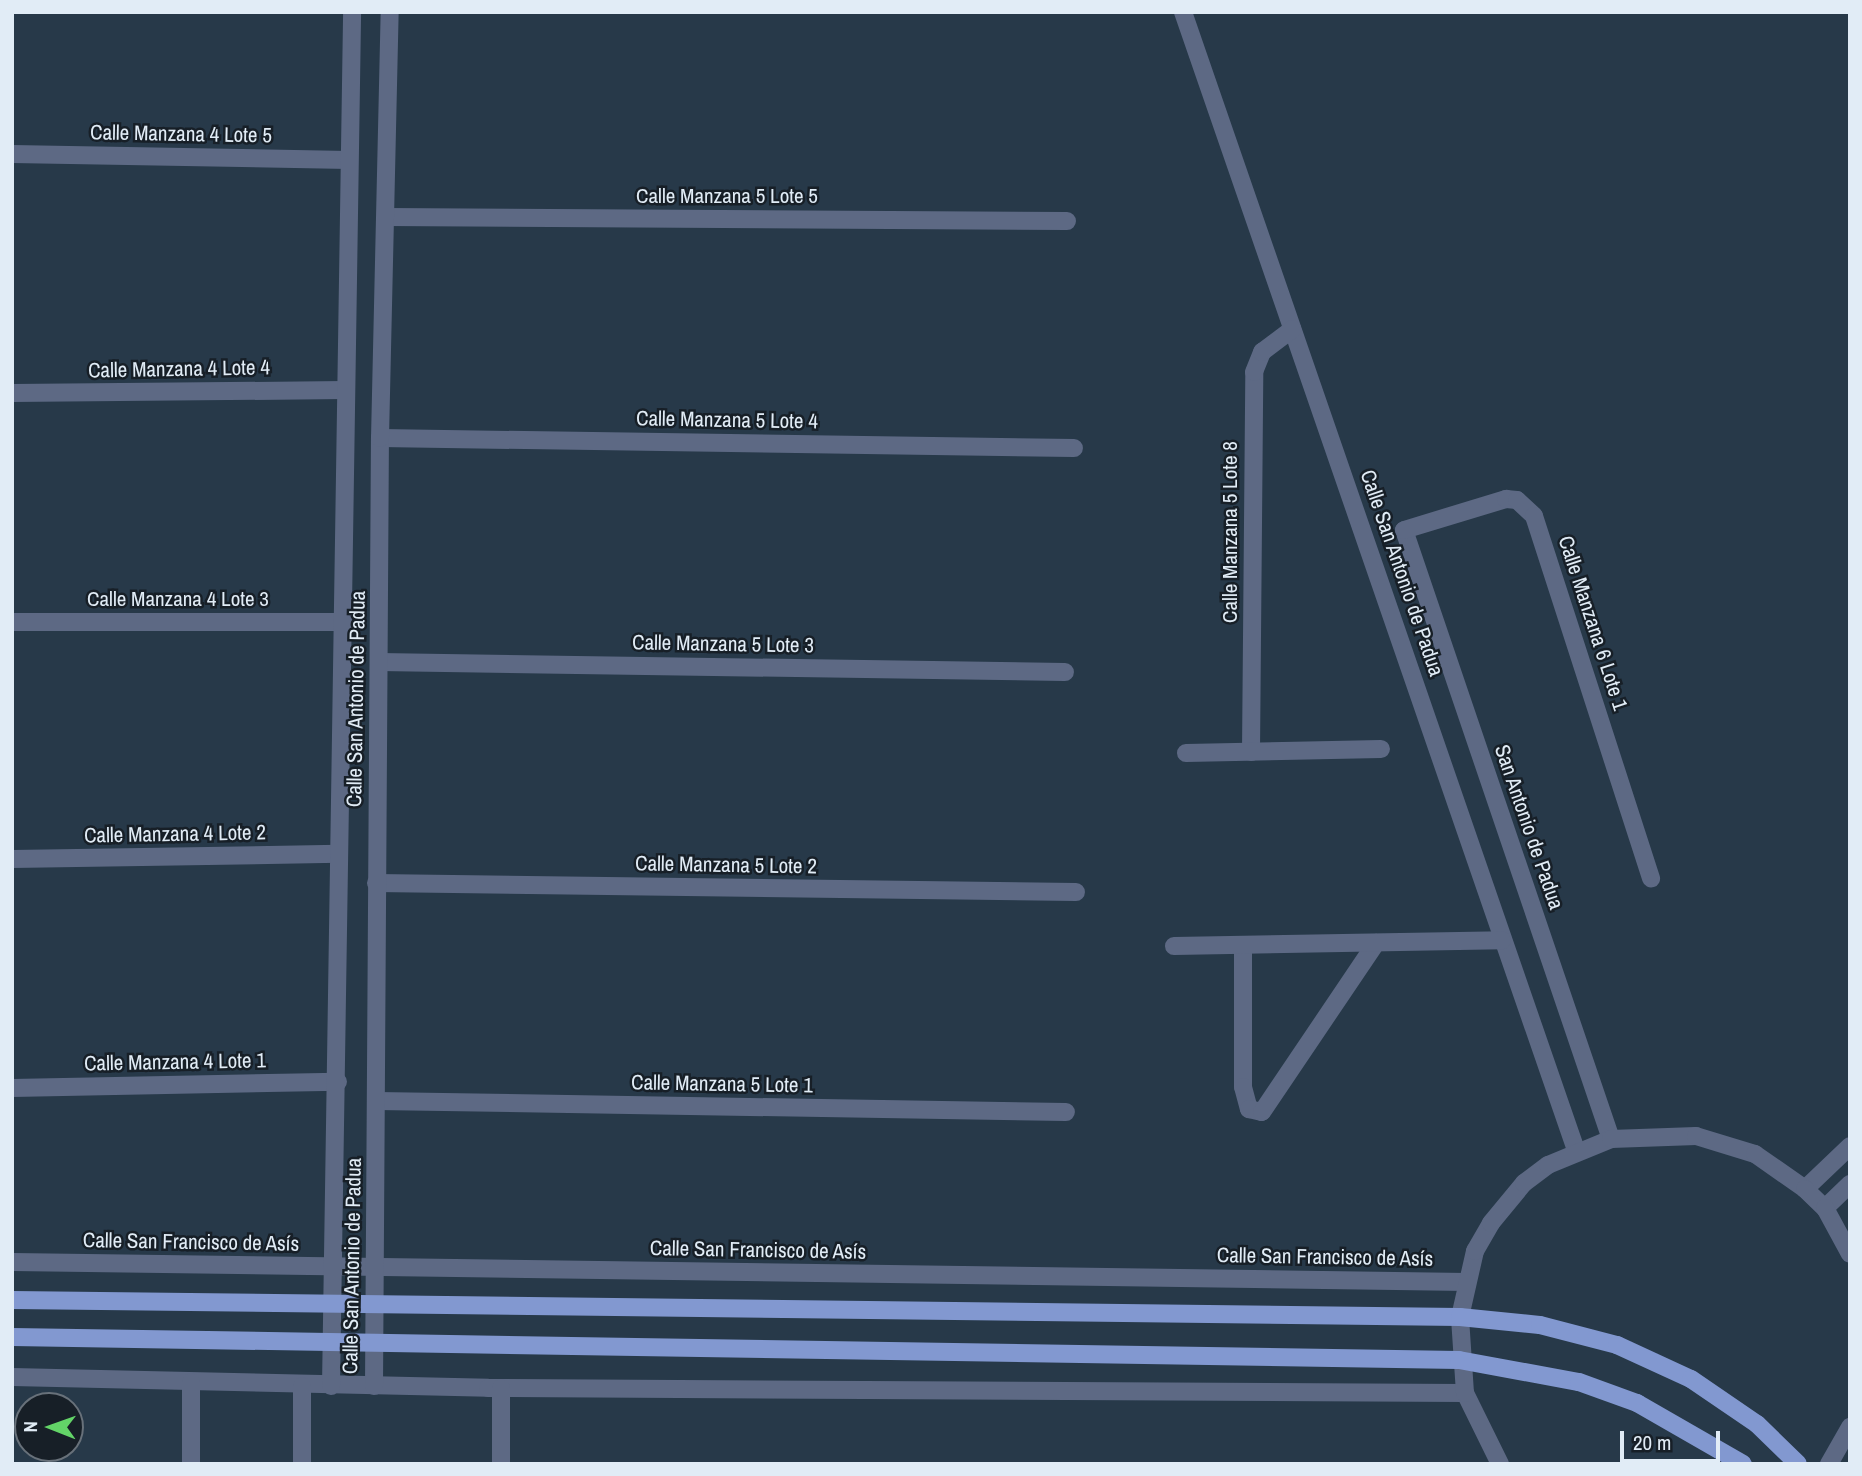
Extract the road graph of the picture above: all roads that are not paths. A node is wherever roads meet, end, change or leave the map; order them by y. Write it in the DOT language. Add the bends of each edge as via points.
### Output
graph roads {
  1 [pos="352,12"];
  2 [pos="390,12"];
  3 [pos="1183,12"];
  4 [pos="12,154"];
  5 [pos="349,160"];
  6 [pos="386,217"];
  7 [pos="1067,222"];
  8 [pos="1292,329"];
  9 [pos="345,390"];
  10 [pos="12,393"];
  11 [pos="380,438"];
  12 [pos="1074,448"];
  13 [pos="1404,530"];
  14 [pos="12,622"];
  15 [pos="343,622"];
  16 [pos="379,662"];
  17 [pos="1065,672"];
  18 [pos="1381,749"];
  19 [pos="1251,752"];
  20 [pos="1186,753"];
  21 [pos="339,854"];
  22 [pos="12,859"];
  23 [pos="1651,879"];
  24 [pos="376,883"];
  25 [pos="1076,892"];
  26 [pos="1502,940"];
  27 [pos="1376,943"];
  28 [pos="1243,945"];
  29 [pos="1174,946"];
  30 [pos="338,1082"];
  31 [pos="12,1088"];
  32 [pos="377,1101"];
  33 [pos="1066,1112"];
  34 [pos="1611,1139"];
  35 [pos="1850,1146"];
  36 [pos="1576,1150"];
  37 [pos="1850,1184"];
  38 [pos="1805,1189"];
  39 [pos="1825,1208"];
  40 [pos="1850,1254"];
  41 [pos="12,1262"];
  42 [pos="335,1267"];
  43 [pos="376,1268"];
  44 [pos="1467,1282"];
  45 [pos="12,1300"];
  46 [pos="334,1307"];
  47 [pos="375,1307"];
  48 [pos="1460,1317"];
  49 [pos="12,1337"];
  50 [pos="333,1342"];
  51 [pos="374,1343"];
  52 [pos="1459,1360"];
  53 [pos="12,1377"];
  54 [pos="191,1382"];
  55 [pos="302,1386"];
  56 [pos="331,1386"];
  57 [pos="374,1387"];
  58 [pos="501,1388"];
  59 [pos="1465,1393"];
  60 [pos="1850,1427"];
  61 [pos="1846,1450"];
  62 [pos="191,1464"];
  63 [pos="302,1464"];
  64 [pos="501,1464"];
  65 [pos="1500,1464"];
  66 [pos="1743,1464"];
  67 [pos="1798,1464"];
  68 [pos="1829,1464"];
  1 -- 5 [label="street, Calle San Antonio de Padua"];
  2 -- 6 [label="street, Calle San Antonio de Padua"];
  3 -- 8 [label="street, Calle San Antonio de Padua"];
  4 -- 5 [label="street, Calle Manzana 4 Lote 5"];
  5 -- 9 [label="street, Calle San Antonio de Padua"];
  6 -- 7 [label="street, Calle Manzana 5 Lote 5"];
  6 -- 11 [label="street, Calle San Antonio de Padua"];
  8 -- 19 [label="street, Calle Manzana 5 Lote 8" via="1262,352 1254,372"];
  8 -- 26 [label="street, Calle San Antonio de Padua"];
  9 -- 10 [label="street, Calle Manzana 4 Lote 4"];
  9 -- 15 [label="street, Calle San Antonio de Padua"];
  11 -- 12 [label="street, Calle Manzana 5 Lote 4"];
  11 -- 16 [label="street, Calle San Antonio de Padua"];
  13 -- 23 [label="street, Calle Manzana 6 Lote 1" via="1506,499 1517,500 1534,516"];
  13 -- 34 [label="street, San Antonio de Padua"];
  14 -- 15 [label="street, Calle Manzana 4 Lote 3"];
  15 -- 21 [label="street, Calle San Antonio de Padua"];
  16 -- 17 [label="street, Calle Manzana 5 Lote 3"];
  16 -- 24 [label="street, Calle San Antonio de Padua"];
  18 -- 19 [label="street"];
  19 -- 20 [label="street"];
  21 -- 22 [label="street, Calle Manzana 4 Lote 2"];
  21 -- 30 [label="street, Calle San Antonio de Padua"];
  24 -- 25 [label="street, Calle Manzana 5 Lote 2"];
  24 -- 32 [label="street, Calle San Antonio de Padua"];
  26 -- 27 [label="street"];
  26 -- 36 [label="street, Calle San Antonio de Padua"];
  27 -- 28 [label="street"];
  27 -- 28 [label="street" via="1262,1112 1249,1109 1243,1087"];
  28 -- 29 [label="street"];
  30 -- 31 [label="street, Calle Manzana 4 Lote 1"];
  30 -- 42 [label="street, Calle San Antonio de Padua"];
  32 -- 33 [label="street, Calle Manzana 5 Lote 1"];
  32 -- 43 [label="street, Calle San Antonio de Padua"];
  34 -- 36 [label="street"];
  34 -- 38 [label="street" via="1696,1136 1755,1154"];
  35 -- 38 [label="street"];
  36 -- 44 [label="street" via="1524,1183 1505,1202 1475,1251"];
  37 -- 39 [label="street"];
  38 -- 39 [label="street"];
  39 -- 40 [label="street"];
  41 -- 42 [label="street, Calle San Francisco de Asís"];
  42 -- 43 [label="street, Calle San Francisco de Asís"];
  42 -- 46 [label="street, Calle San Antonio de Padua"];
  43 -- 44 [label="street, Calle San Francisco de Asís"];
  43 -- 47 [label="street, Calle San Antonio de Padua"];
  44 -- 48 [label="street"];
  45 -- 46 [label="main road"];
  46 -- 47 [label="main road"];
  46 -- 50 [label="street, Calle San Antonio de Padua"];
  47 -- 48 [label="main road"];
  47 -- 51 [label="street, Calle San Antonio de Padua"];
  48 -- 52 [label="street"];
  48 -- 67 [label="main road" via="1540,1325 1618,1345 1691,1379 1757,1424"];
  49 -- 50 [label="main road"];
  50 -- 51 [label="main road"];
  50 -- 56 [label="street, Calle San Antonio de Padua"];
  51 -- 52 [label="main road"];
  51 -- 57 [label="street, Calle San Antonio de Padua"];
  52 -- 59 [label="street"];
  52 -- 66 [label="main road" via="1591,1386 1692,1431"];
  53 -- 54 [label="street"];
  54 -- 55 [label="street"];
  54 -- 62 [label="street"];
  55 -- 56 [label="street"];
  55 -- 63 [label="street"];
  56 -- 57 [label="street"];
  57 -- 58 [label="street"];
  58 -- 59 [label="street"];
  58 -- 64 [label="street"];
  59 -- 65 [label="street"];
  60 -- 61 [label="street"];
  61 -- 68 [label="street"];
}
